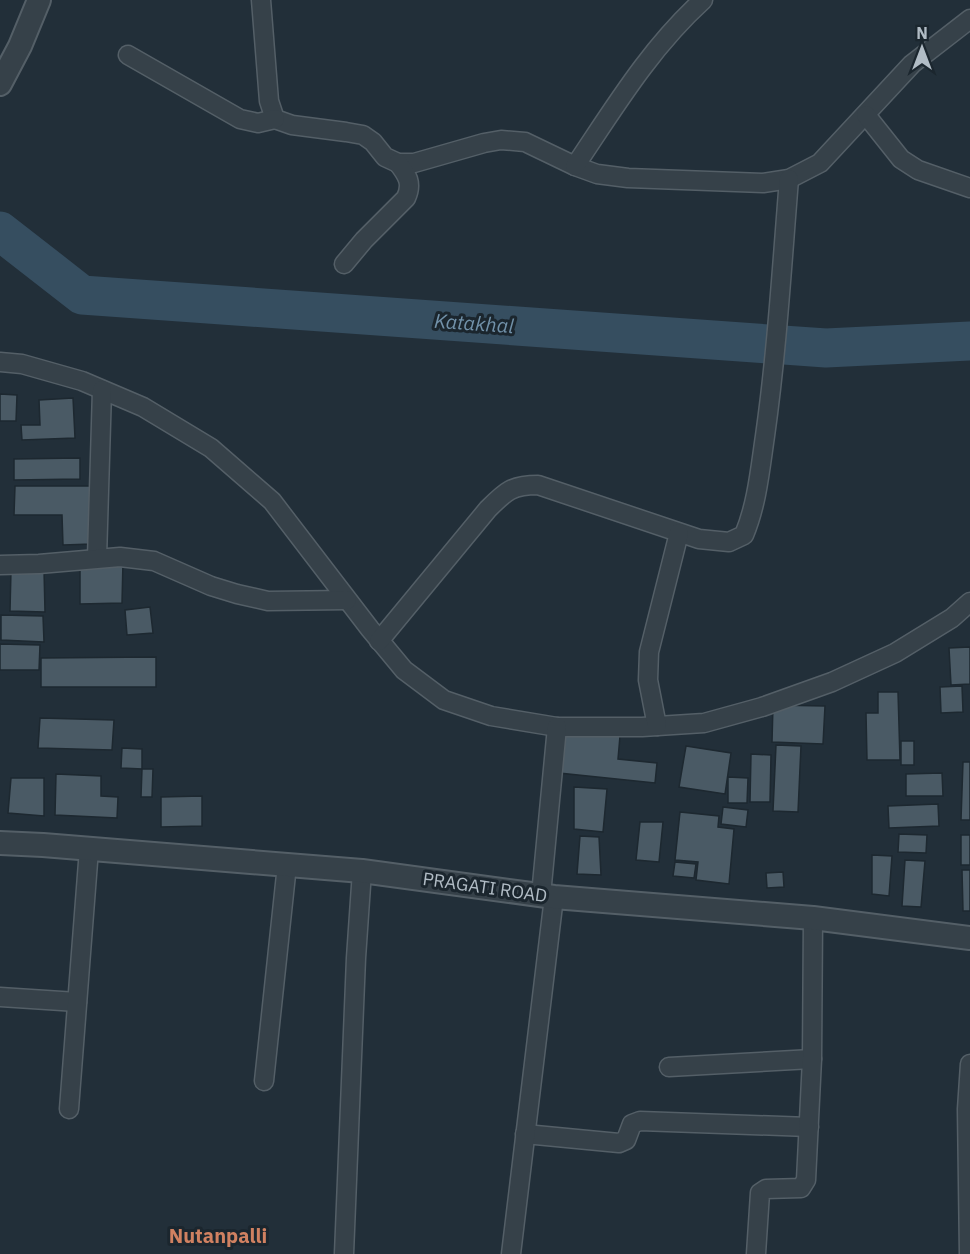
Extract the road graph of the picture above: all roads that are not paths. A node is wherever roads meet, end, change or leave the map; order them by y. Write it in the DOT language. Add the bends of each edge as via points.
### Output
graph roads {
  1 [pos="39,0"];
  2 [pos="261,0"];
  3 [pos="703,0"];
  4 [pos="968,25"];
  5 [pos="128,55"];
  6 [pos="0,84"];
  7 [pos="866,115"];
  8 [pos="275,119"];
  9 [pos="398,163"];
  10 [pos="574,166"];
  11 [pos="789,179"];
  12 [pos="970,189"];
  13 [pos="345,264"];
  14 [pos="0,362"];
  15 [pos="102,390"];
  16 [pos="679,533"];
  17 [pos="97,558"];
  18 [pos="0,566"];
  19 [pos="347,600"];
  20 [pos="970,602"];
  21 [pos="380,641"];
  22 [pos="657,726"];
  23 [pos="557,727"];
  24 [pos="0,843"];
  25 [pos="89,849"];
  26 [pos="287,865"];
  27 [pos="362,871"];
  28 [pos="547,896"];
  29 [pos="813,918"];
  30 [pos="970,938"];
  31 [pos="0,997"];
  32 [pos="77,1002"];
  33 [pos="812,1059"];
  34 [pos="970,1064"];
  35 [pos="669,1067"];
  36 [pos="264,1081"];
  37 [pos="69,1109"];
  38 [pos="809,1127"];
  39 [pos="525,1134"];
  40 [pos="344,1254"];
  41 [pos="511,1254"];
  42 [pos="756,1254"];
  43 [pos="969,1254"];
  1 -- 6 [label="street" via="21,46"];
  2 -- 8 [label="street" via="269,101"];
  3 -- 10 [label="street" via="642,66"];
  4 -- 7 [label="street" via="912,64"];
  5 -- 8 [label="street" via="240,119 258,123"];
  7 -- 11 [label="street" via="820,163"];
  7 -- 12 [label="street" via="901,159 918,170"];
  8 -- 9 [label="street" via="363,135 385,157"];
  9 -- 10 [label="street" via="414,164 501,140 525,142"];
  9 -- 13 [label="street" via="410,182 406,198"];
  10 -- 11 [label="street" via="628,178 763,183"];
  11 -- 16 [label="street" via="773,380 751,519 744,535 729,542"];
  14 -- 15 [label="street" via="22,364"];
  15 -- 17 [label="street"];
  15 -- 19 [label="street" via="143,407 211,448 272,501"];
  16 -- 21 [label="street" via="538,485 507,490"];
  16 -- 22 [label="street" via="649,652 648,680"];
  17 -- 18 [label="street"];
  17 -- 19 [label="street" via="120,556 154,561 211,586 268,601"];
  19 -- 21 [label="street"];
  20 -- 22 [label="street" via="952,618 895,652 832,682 704,723"];
  21 -- 23 [label="street" via="404,670 444,700 492,716"];
  22 -- 23 [label="street"];
  23 -- 28 [label="street"];
  24 -- 25 [label="street, PRAGATI ROAD"];
  25 -- 26 [label="street, PRAGATI ROAD"];
  25 -- 32 [label="street"];
  26 -- 27 [label="street, PRAGATI ROAD"];
  26 -- 36 [label="street"];
  27 -- 28 [label="street, PRAGATI ROAD"];
  27 -- 40 [label="street"];
  28 -- 29 [label="street, PRAGATI ROAD"];
  28 -- 39 [label="street"];
  29 -- 30 [label="street, PRAGATI ROAD"];
  29 -- 33 [label="street"];
  31 -- 32 [label="street"];
  32 -- 37 [label="street"];
  33 -- 35 [label="street"];
  33 -- 38 [label="street"];
  34 -- 43 [label="street"];
  38 -- 39 [label="street" via="640,1121 632,1124 626,1140 619,1143"];
  38 -- 42 [label="street" via="806,1180 801,1188 766,1189 760,1193"];
  39 -- 41 [label="street"];
}
